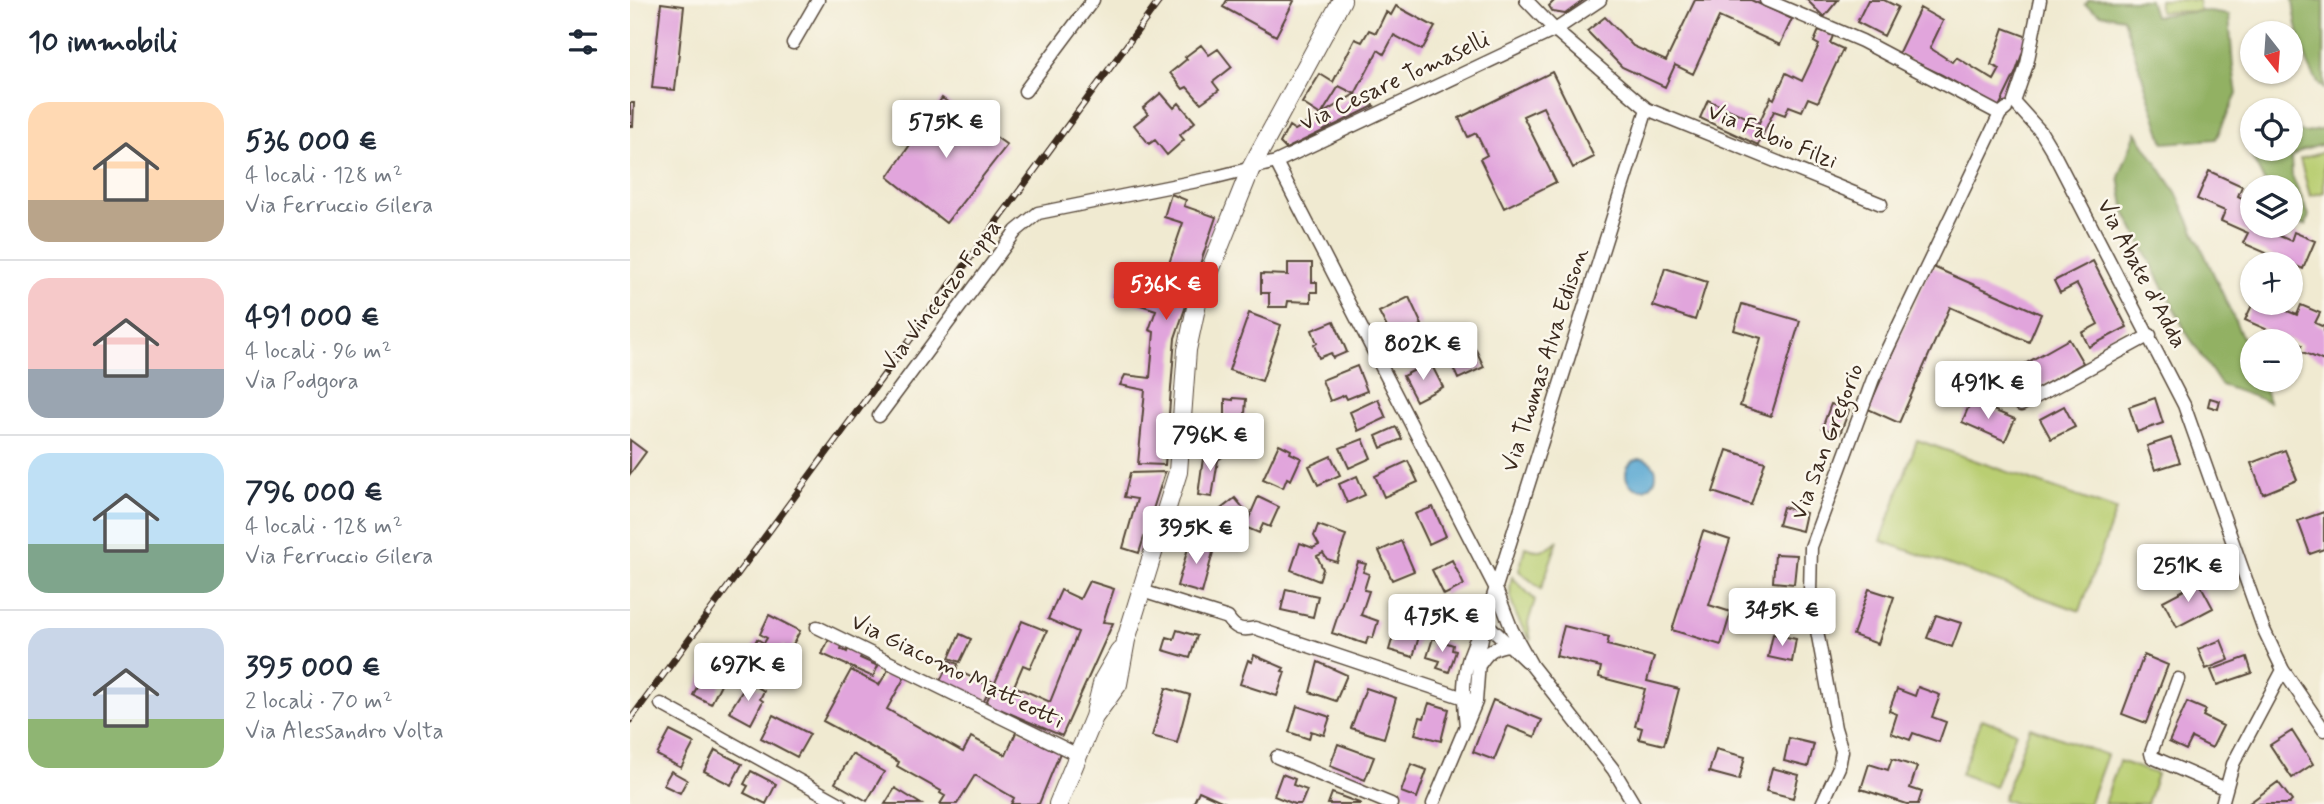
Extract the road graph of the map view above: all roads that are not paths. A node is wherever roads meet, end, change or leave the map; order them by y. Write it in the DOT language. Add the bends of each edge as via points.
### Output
graph roads {
  1 [pos="818,0"];
  2 [pos="1093,0"];
  3 [pos="1342,0"];
  4 [pos="1526,0"];
  5 [pos="1600,0"];
  6 [pos="1766,0"];
  7 [pos="2040,0"];
  8 [pos="1555,30"];
  9 [pos="793,43"];
  10 [pos="1025,91"];
  11 [pos="2014,102"];
  12 [pos="1647,109"];
  13 [pos="2000,114"];
  14 [pos="1276,162"];
  15 [pos="1251,168"];
  16 [pos="1881,204"];
  17 [pos="2150,335"];
  18 [pos="2021,405"];
  19 [pos="879,416"];
  20 [pos="1496,589"];
  21 [pos="1142,591"];
  22 [pos="1485,622"];
  23 [pos="817,627"];
  24 [pos="1508,645"];
  25 [pos="1480,665"];
  26 [pos="1532,666"];
  27 [pos="2283,670"];
  28 [pos="2178,679"];
  29 [pos="1470,700"];
  30 [pos="661,704"];
  31 [pos="2324,730"];
  32 [pos="1078,755"];
  33 [pos="1277,757"];
  34 [pos="2225,789"];
  35 [pos="1062,799"];
  36 [pos="841,804"];
  37 [pos="1391,804"];
  38 [pos="1433,804"];
  39 [pos="1634,804"];
  40 [pos="1822,804"];
  41 [pos="2222,804"];
  1 -- 9 [label="street"];
  2 -- 10 [label="street"];
  3 -- 15 [label="main road"];
  4 -- 8 [label="street, Via Fabio Filzi"];
  5 -- 8 [label="street, Via Cesare Tomaselli"];
  6 -- 13 [label="street" via="1862,41"];
  7 -- 11 [label="street"];
  8 -- 12 [label="street, Via Fabio Filzi"];
  8 -- 14 [label="street, Via Cesare Tomaselli"];
  11 -- 13 [label="street"];
  11 -- 17 [label="street, Via Abate d'Adda" via="2041,132"];
  12 -- 16 [label="street, Via Fabio Filzi"];
  12 -- 20 [label="street, Via Thomas Alva Edison"];
  13 -- 40 [label="street, Via San Gregorio" via="1873,379 1811,547 1810,593 1842,751"];
  14 -- 15 [label="street, Via Cesare Tomaselli"];
  14 -- 20 [label="street"];
  15 -- 19 [label="street, Via Vincenzo Foppa" via="1038,213 1016,231"];
  15 -- 21 [label="main road" via="1197,303 1188,351 1178,472"];
  17 -- 18 [label="street"];
  17 -- 27 [label="street, Via Abate d'Adda" via="2184,405 2264,630"];
  20 -- 22 [label="street, Via Thomas Alva Edison"];
  20 -- 26 [label="street"];
  21 -- 29 [label="street" via="1228,618 1234,627 1255,628"];
  21 -- 32 [label="main road" via="1118,684 1094,717"];
  22 -- 24 [label="street"];
  22 -- 25 [label="street, Via Thomas Alva Edison"];
  22 -- 29 [label="street, Via Thomas Alva Edison" via="1470,650 1464,676"];
  23 -- 32 [label="street, Via Giacomo Matteotti"];
  24 -- 25 [label="street" via="1487,653"];
  24 -- 26 [label="street"];
  25 -- 29 [label="street, Via Thomas Alva Edison"];
  26 -- 39 [label="street" via="1613,769"];
  27 -- 31 [label="street, Via Abate d'Adda"];
  27 -- 34 [label="street" via="2233,764"];
  28 -- 34 [label="street" via="2152,757"];
  29 -- 38 [label="street, Via Thomas Alva Edison" via="1466,726"];
  30 -- 36 [label="street"];
  32 -- 35 [label="main road"];
  33 -- 37 [label="street"];
  34 -- 41 [label="street"];
}
